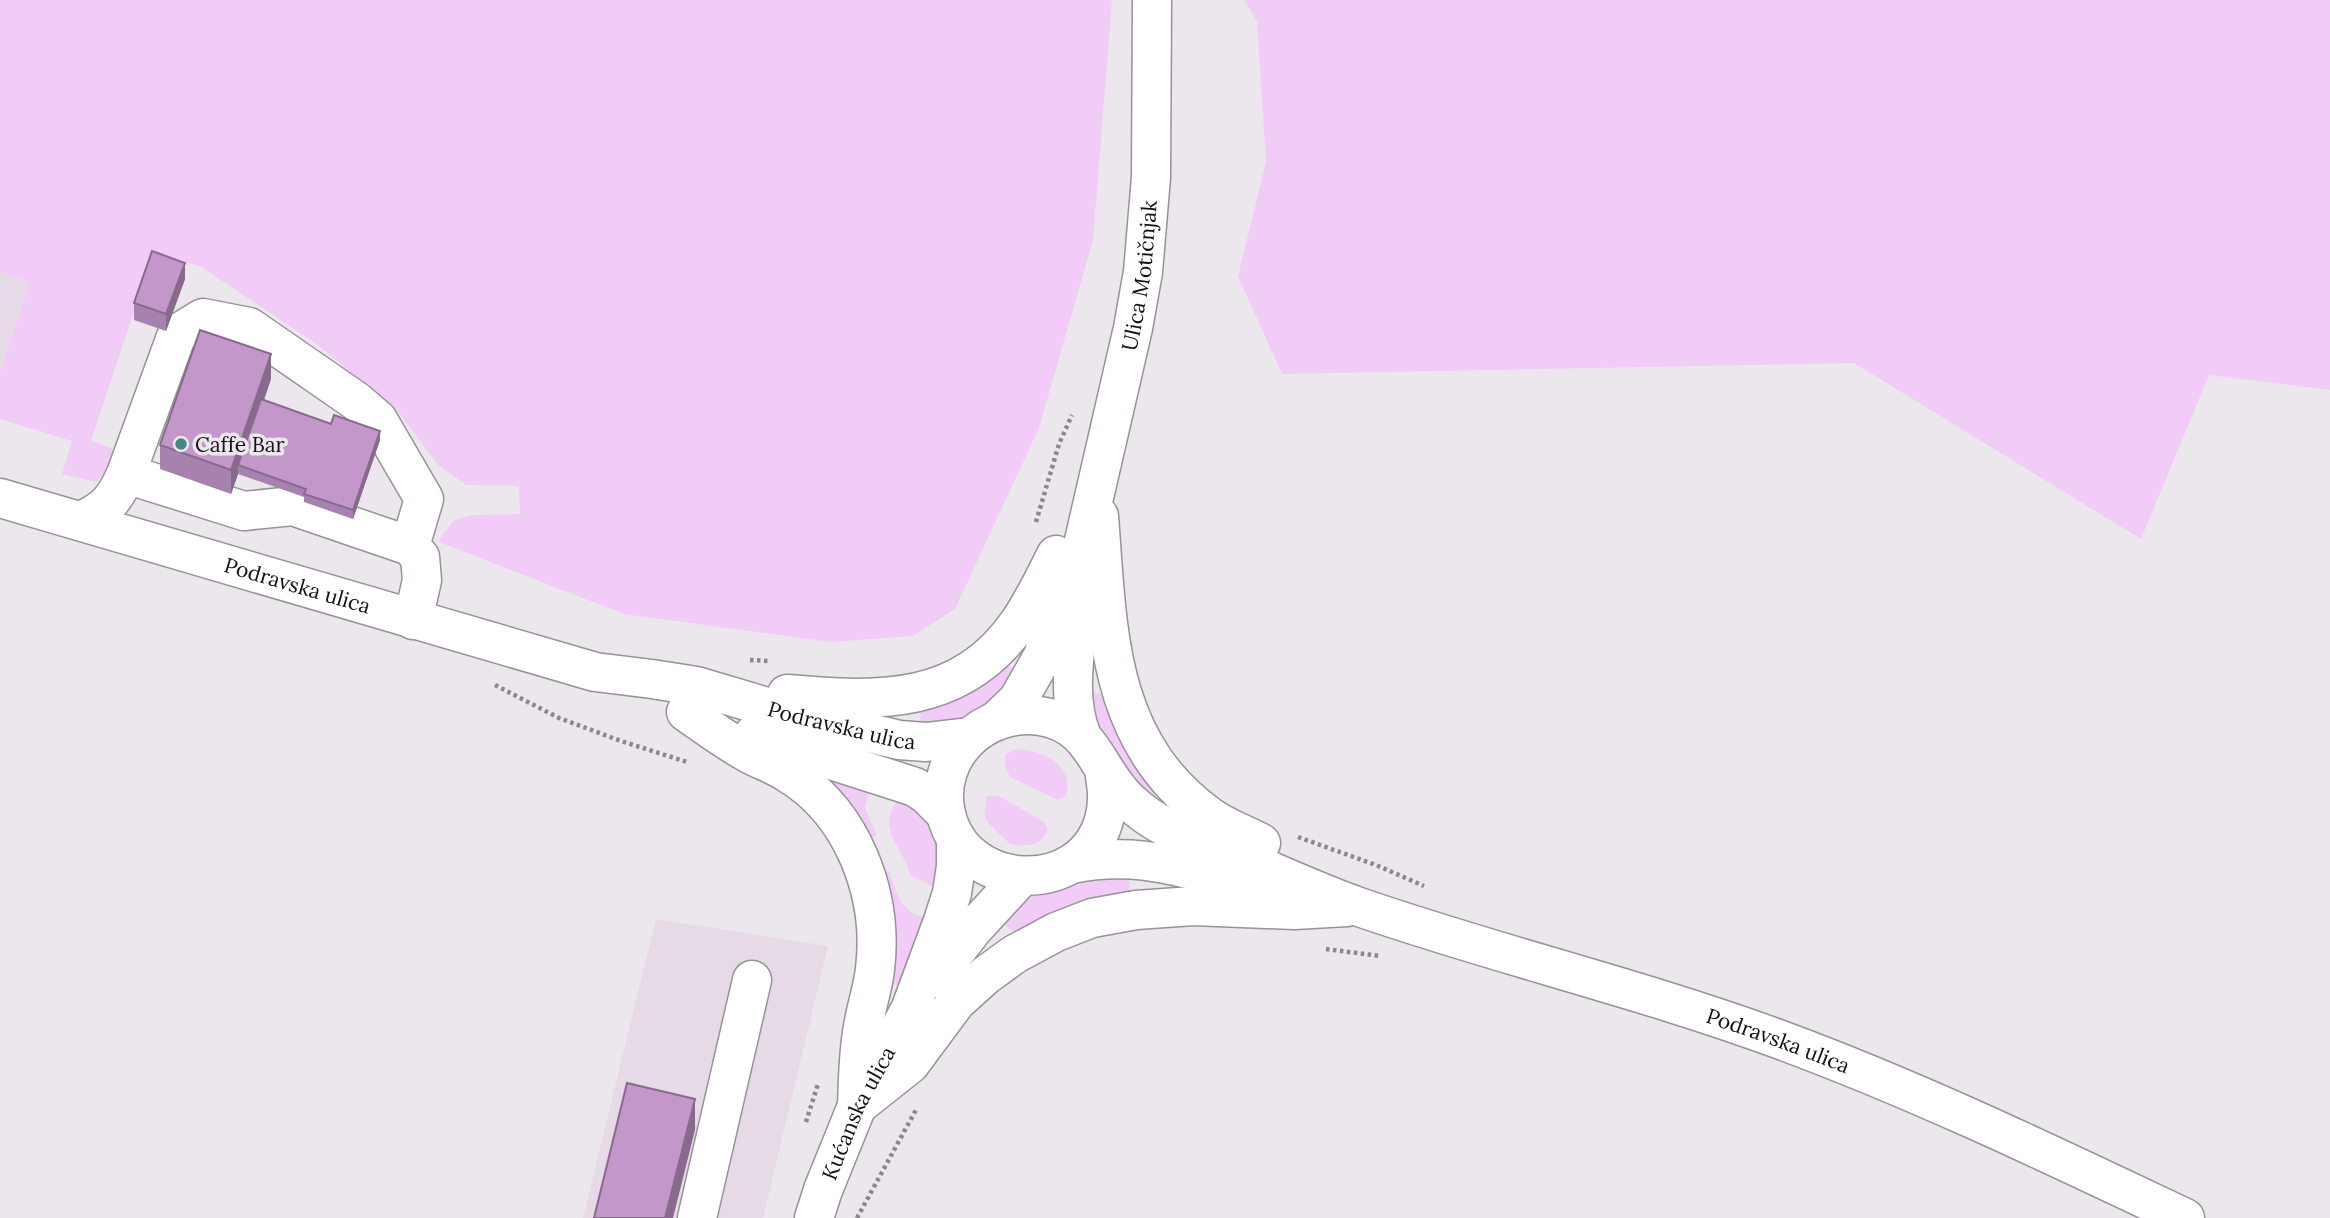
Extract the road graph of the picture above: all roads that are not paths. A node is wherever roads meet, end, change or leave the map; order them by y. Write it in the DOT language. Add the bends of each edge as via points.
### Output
graph roads {
  1 [pos="1152,0"];
  2 [pos="126,474"];
  3 [pos="1097,487"];
  4 [pos="0,498"];
  5 [pos="81,521"];
  6 [pos="1083,545"];
  7 [pos="410,546"];
  8 [pos="413,620"];
  9 [pos="691,699"];
  10 [pos="984,728"];
  11 [pos="1082,737"];
  12 [pos="1104,770"];
  13 [pos="951,826"];
  14 [pos="1072,864"];
  15 [pos="1021,877"];
  16 [pos="1356,906"];
  17 [pos="752,980"];
  18 [pos="910,1010"];
  19 [pos="857,1106"];
  20 [pos="697,1218"];
  21 [pos="814,1218"];
  22 [pos="2185,1218"];
  1 -- 3 [label="main road, Ulica Motičnjak" via="1151,177 1143,272"];
  2 -- 5 [label="main road" via="116,496 100,513"];
  2 -- 7 [label="main road" via="244,512 293,506"];
  2 -- 7 [label="main road" via="177,334 203,318 249,327 378,420 424,499"];
  3 -- 6 [label="main road, Ulica Motičnjak"];
  3 -- 9 [label="main road" via="1007,638 972,671 942,687 906,696"];
  3 -- 16 [label="main road" via="1116,675 1138,736 1154,762 1210,818 1285,854"];
  4 -- 5 [label="main road, Podravska ulica"];
  5 -- 8 [label="main road, Podravska ulica"];
  6 -- 10 [label="main road, Ulica Motičnjak" via="1043,656 1023,693"];
  6 -- 11 [label="main road, Ulica Motičnjak" via="1073,705"];
  7 -- 8 [label="main road" via="420,557 422,580"];
  8 -- 9 [label="main road, Podravska ulica" via="595,673 643,697"];
  9 -- 10 [label="main road, Podravska ulica" via="788,713 900,740 926,742"];
  9 -- 13 [label="main road, Podravska ulica" via="915,787"];
  9 -- 19 [label="main road" via="747,753 787,772 817,796 843,827 862,864 877,926 875,970 858,1060"];
  10 -- 11 [label="main road" via="1018,714 1046,716"];
  10 -- 13 [label="main road" via="952,760 945,786"];
  11 -- 12 [label="main road"];
  12 -- 14 [label="main road" via="1108,797 1104,824"];
  12 -- 16 [label="main road, Podravska ulica" via="1126,799 1180,835"];
  13 -- 15 [label="main road" via="973,858 995,871"];
  13 -- 18 [label="main road, Kućanska ulica" via="956,866 952,892"];
  14 -- 15 [label="main road" via="1047,875"];
  14 -- 16 [label="main road, Podravska ulica" via="1132,858"];
  15 -- 18 [label="main road, Kućanska ulica" via="973,929"];
  16 -- 19 [label="main road" via="1136,910 1092,918 1056,932 986,975 956,1002 910,1064"];
  16 -- 22 [label="main road, Podravska ulica" via="1777,1038 1896,1084"];
  17 -- 20 [label="main road"];
  18 -- 19 [label="main road, Kućanska ulica"];
  19 -- 21 [label="main road, Kućanska ulica"];
}
